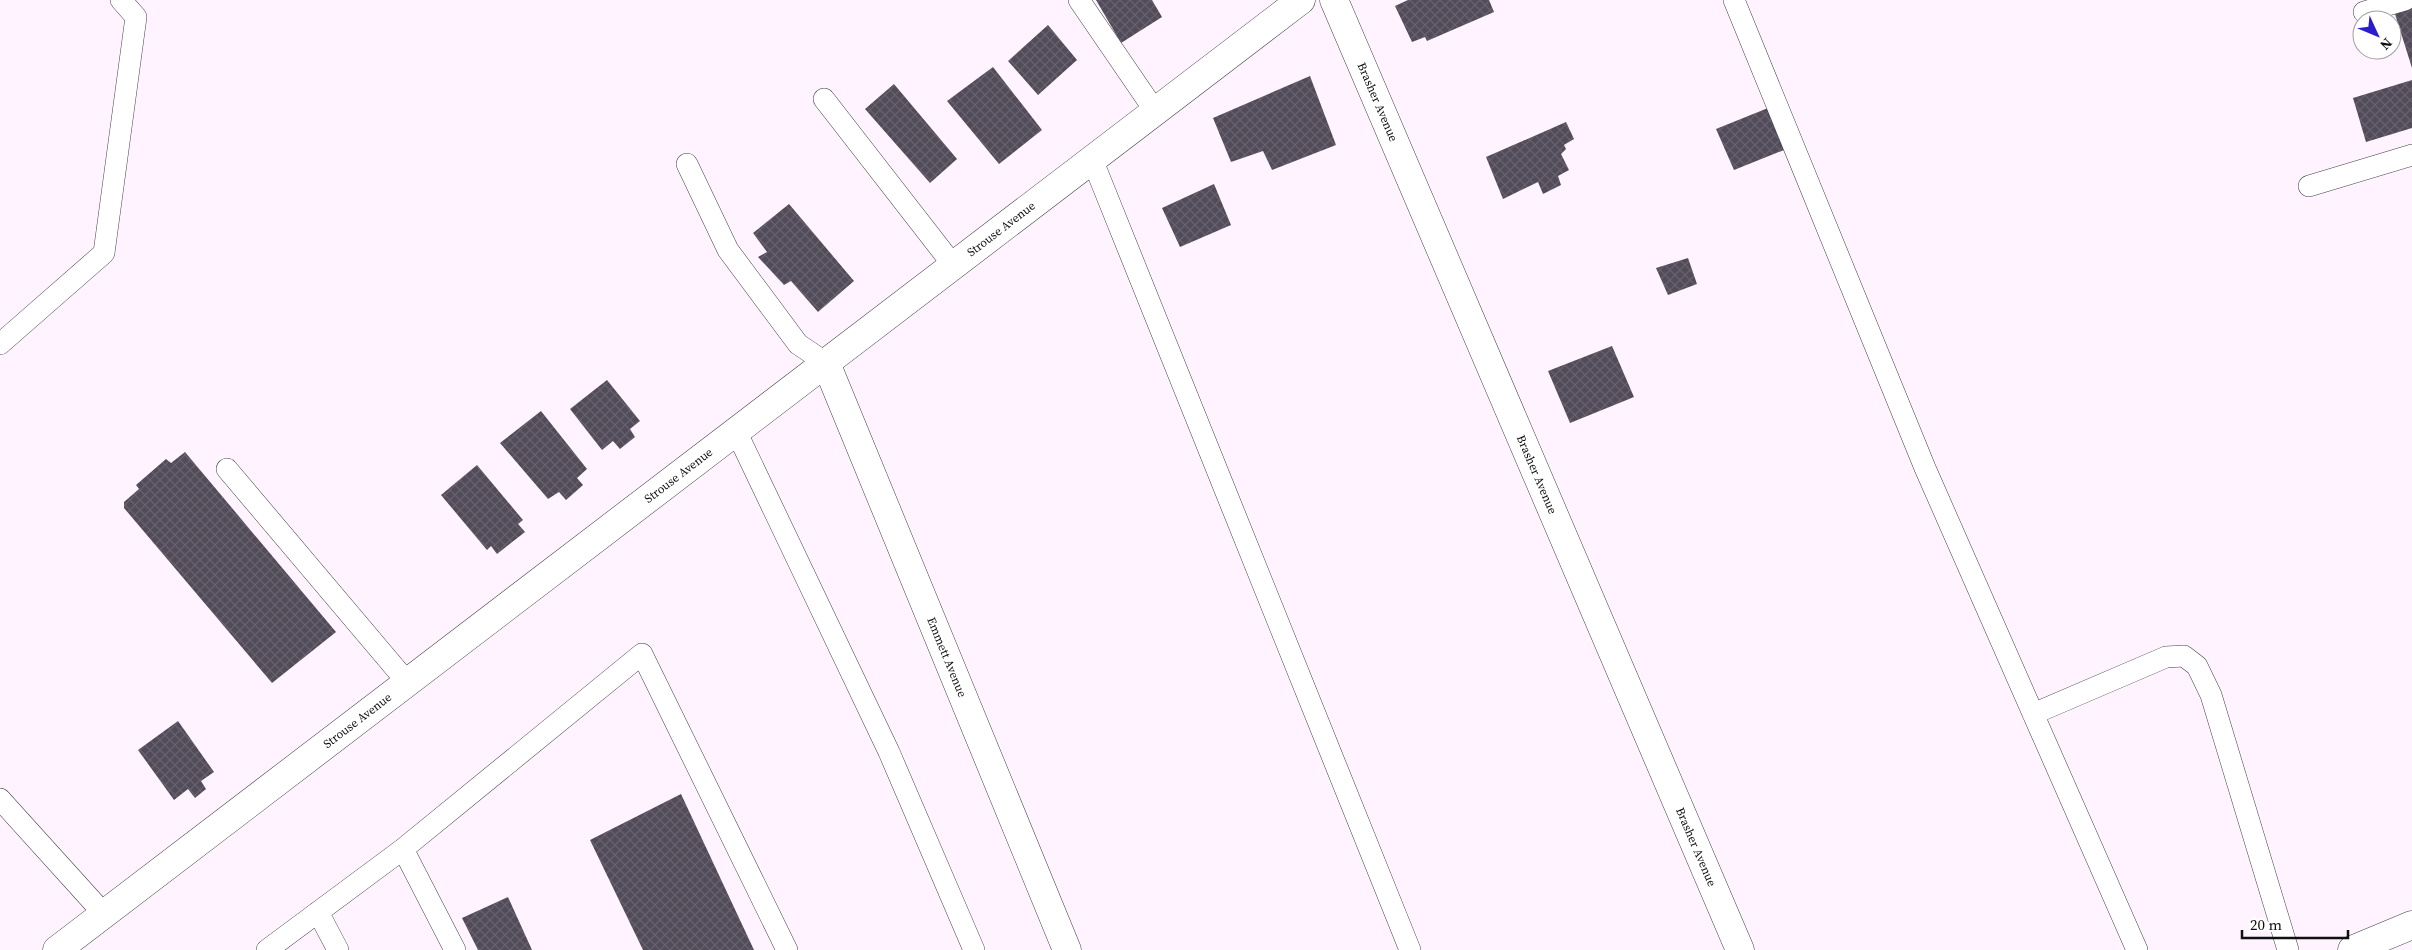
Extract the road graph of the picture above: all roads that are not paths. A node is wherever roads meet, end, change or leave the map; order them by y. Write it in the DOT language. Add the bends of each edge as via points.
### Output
graph roads {
  1 [pos="121,0"];
  2 [pos="1079,0"];
  3 [pos="1300,0"];
  4 [pos="1334,0"];
  5 [pos="1734,0"];
  6 [pos="2405,0"];
  7 [pos="2371,10"];
  8 [pos="824,99"];
  9 [pos="1155,111"];
  10 [pos="2412,155"];
  11 [pos="1092,159"];
  12 [pos="687,164"];
  13 [pos="2309,186"];
  14 [pos="953,265"];
  15 [pos="0,344"];
  16 [pos="826,363"];
  17 [pos="736,431"];
  18 [pos="227,469"];
  19 [pos="408,682"];
  20 [pos="2033,714"];
  21 [pos="0,799"];
  22 [pos="403,849"];
  23 [pos="318,912"];
  24 [pos="104,914"];
  25 [pos="2412,925"];
  26 [pos="57,950"];
  27 [pos="267,950"];
  28 [pos="338,950"];
  29 [pos="455,950"];
  30 [pos="787,950"];
  31 [pos="974,950"];
  32 [pos="1067,950"];
  33 [pos="1410,950"];
  34 [pos="1740,950"];
  35 [pos="2137,950"];
  36 [pos="2288,950"];
  37 [pos="2352,950"];
  1 -- 15 [label="lane" via="136,17 104,254"];
  2 -- 9 [label="lane"];
  3 -- 9 [label="street, Strouse Avenue"];
  4 -- 34 [label="street, Brasher Avenue"];
  5 -- 20 [label="lane" via="1925,468"];
  6 -- 7 [label="lane"];
  8 -- 14 [label="lane"];
  9 -- 11 [label="street, Strouse Avenue"];
  10 -- 13 [label="lane"];
  11 -- 14 [label="street, Strouse Avenue"];
  11 -- 33 [label="lane"];
  12 -- 16 [label="lane" via="728,250 798,344"];
  14 -- 16 [label="street, Strouse Avenue"];
  16 -- 17 [label="street, Strouse Avenue"];
  16 -- 32 [label="street, Emmett Avenue"];
  17 -- 19 [label="street, Strouse Avenue"];
  17 -- 31 [label="lane" via="889,752"];
  18 -- 19 [label="lane"];
  19 -- 24 [label="street, Strouse Avenue"];
  20 -- 35 [label="lane"];
  20 -- 36 [label="lane" via="2166,657 2184,656 2197,666 2211,695"];
  21 -- 24 [label="lane"];
  22 -- 23 [label="lane"];
  22 -- 29 [label="lane"];
  22 -- 30 [label="lane" via="642,654"];
  23 -- 27 [label="lane"];
  23 -- 28 [label="lane"];
  24 -- 26 [label="street, Strouse Avenue"];
  25 -- 37 [label="street"];
}
